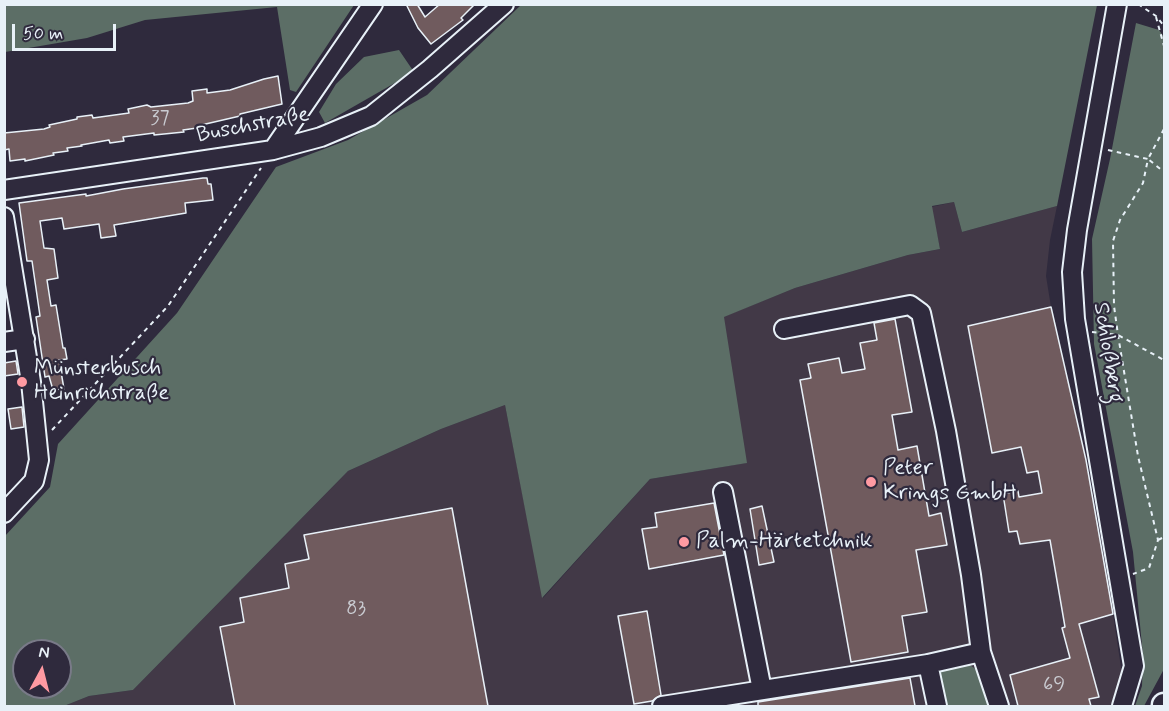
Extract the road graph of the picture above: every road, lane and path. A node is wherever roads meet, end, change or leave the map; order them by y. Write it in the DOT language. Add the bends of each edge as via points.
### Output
graph roads {
  1 [pos="373,4"];
  2 [pos="504,4"];
  3 [pos="1117,4"];
  4 [pos="1138,4"];
  5 [pos="1156,16"];
  6 [pos="1164,26"];
  7 [pos="1164,46"];
  8 [pos="1164,129"];
  9 [pos="1092,147"];
  10 [pos="273,150"];
  11 [pos="1148,159"];
  12 [pos="1164,172"];
  13 [pos="4,190"];
  14 [pos="4,217"];
  15 [pos="784,328"];
  16 [pos="1078,330"];
  17 [pos="1118,335"];
  18 [pos="25,339"];
  19 [pos="4,342"];
  20 [pos="1164,360"];
  21 [pos="39,444"];
  22 [pos="723,492"];
  23 [pos="4,513"];
  24 [pos="1164,537"];
  25 [pos="1158,540"];
  26 [pos="1120,580"];
  27 [pos="981,652"];
  28 [pos="928,664"];
  29 [pos="762,690"];
  30 [pos="662,706"];
  31 [pos="937,706"];
  32 [pos="999,706"];
  33 [pos="1122,706"];
  1 -- 10 [label="street"];
  2 -- 10 [label="street, Buschstraße" via="370,116 321,137"];
  3 -- 9 [label="street, Schloßberg"];
  4 -- 5 [label="path"];
  5 -- 6 [label="path"];
  5 -- 7 [label="path"];
  8 -- 11 [label="path"];
  9 -- 11 [label="path"];
  9 -- 16 [label="street, Schloßberg" via="1072,272"];
  10 -- 13 [label="street, Buschstraße"];
  10 -- 21 [label="path" via="168,306"];
  11 -- 12 [label="path"];
  11 -- 17 [label="path" via="1143,183 1120,219 1113,241"];
  14 -- 18 [label="street"];
  15 -- 27 [label="street" via="910,305 921,313 946,431"];
  16 -- 17 [label="path"];
  16 -- 26 [label="street, Schloßberg"];
  17 -- 20 [label="path"];
  17 -- 25 [label="path" via="1138,456"];
  18 -- 19 [label="street"];
  18 -- 21 [label="street"];
  21 -- 23 [label="street" via="34,481"];
  22 -- 29 [label="street"];
  24 -- 25 [label="path"];
  25 -- 26 [label="path" via="1149,568"];
  26 -- 33 [label="street, Schloßberg" via="1134,666"];
  27 -- 28 [label="street"];
  27 -- 32 [label="street"];
  28 -- 29 [label="street"];
  28 -- 31 [label="street"];
  29 -- 30 [label="street"];
}
